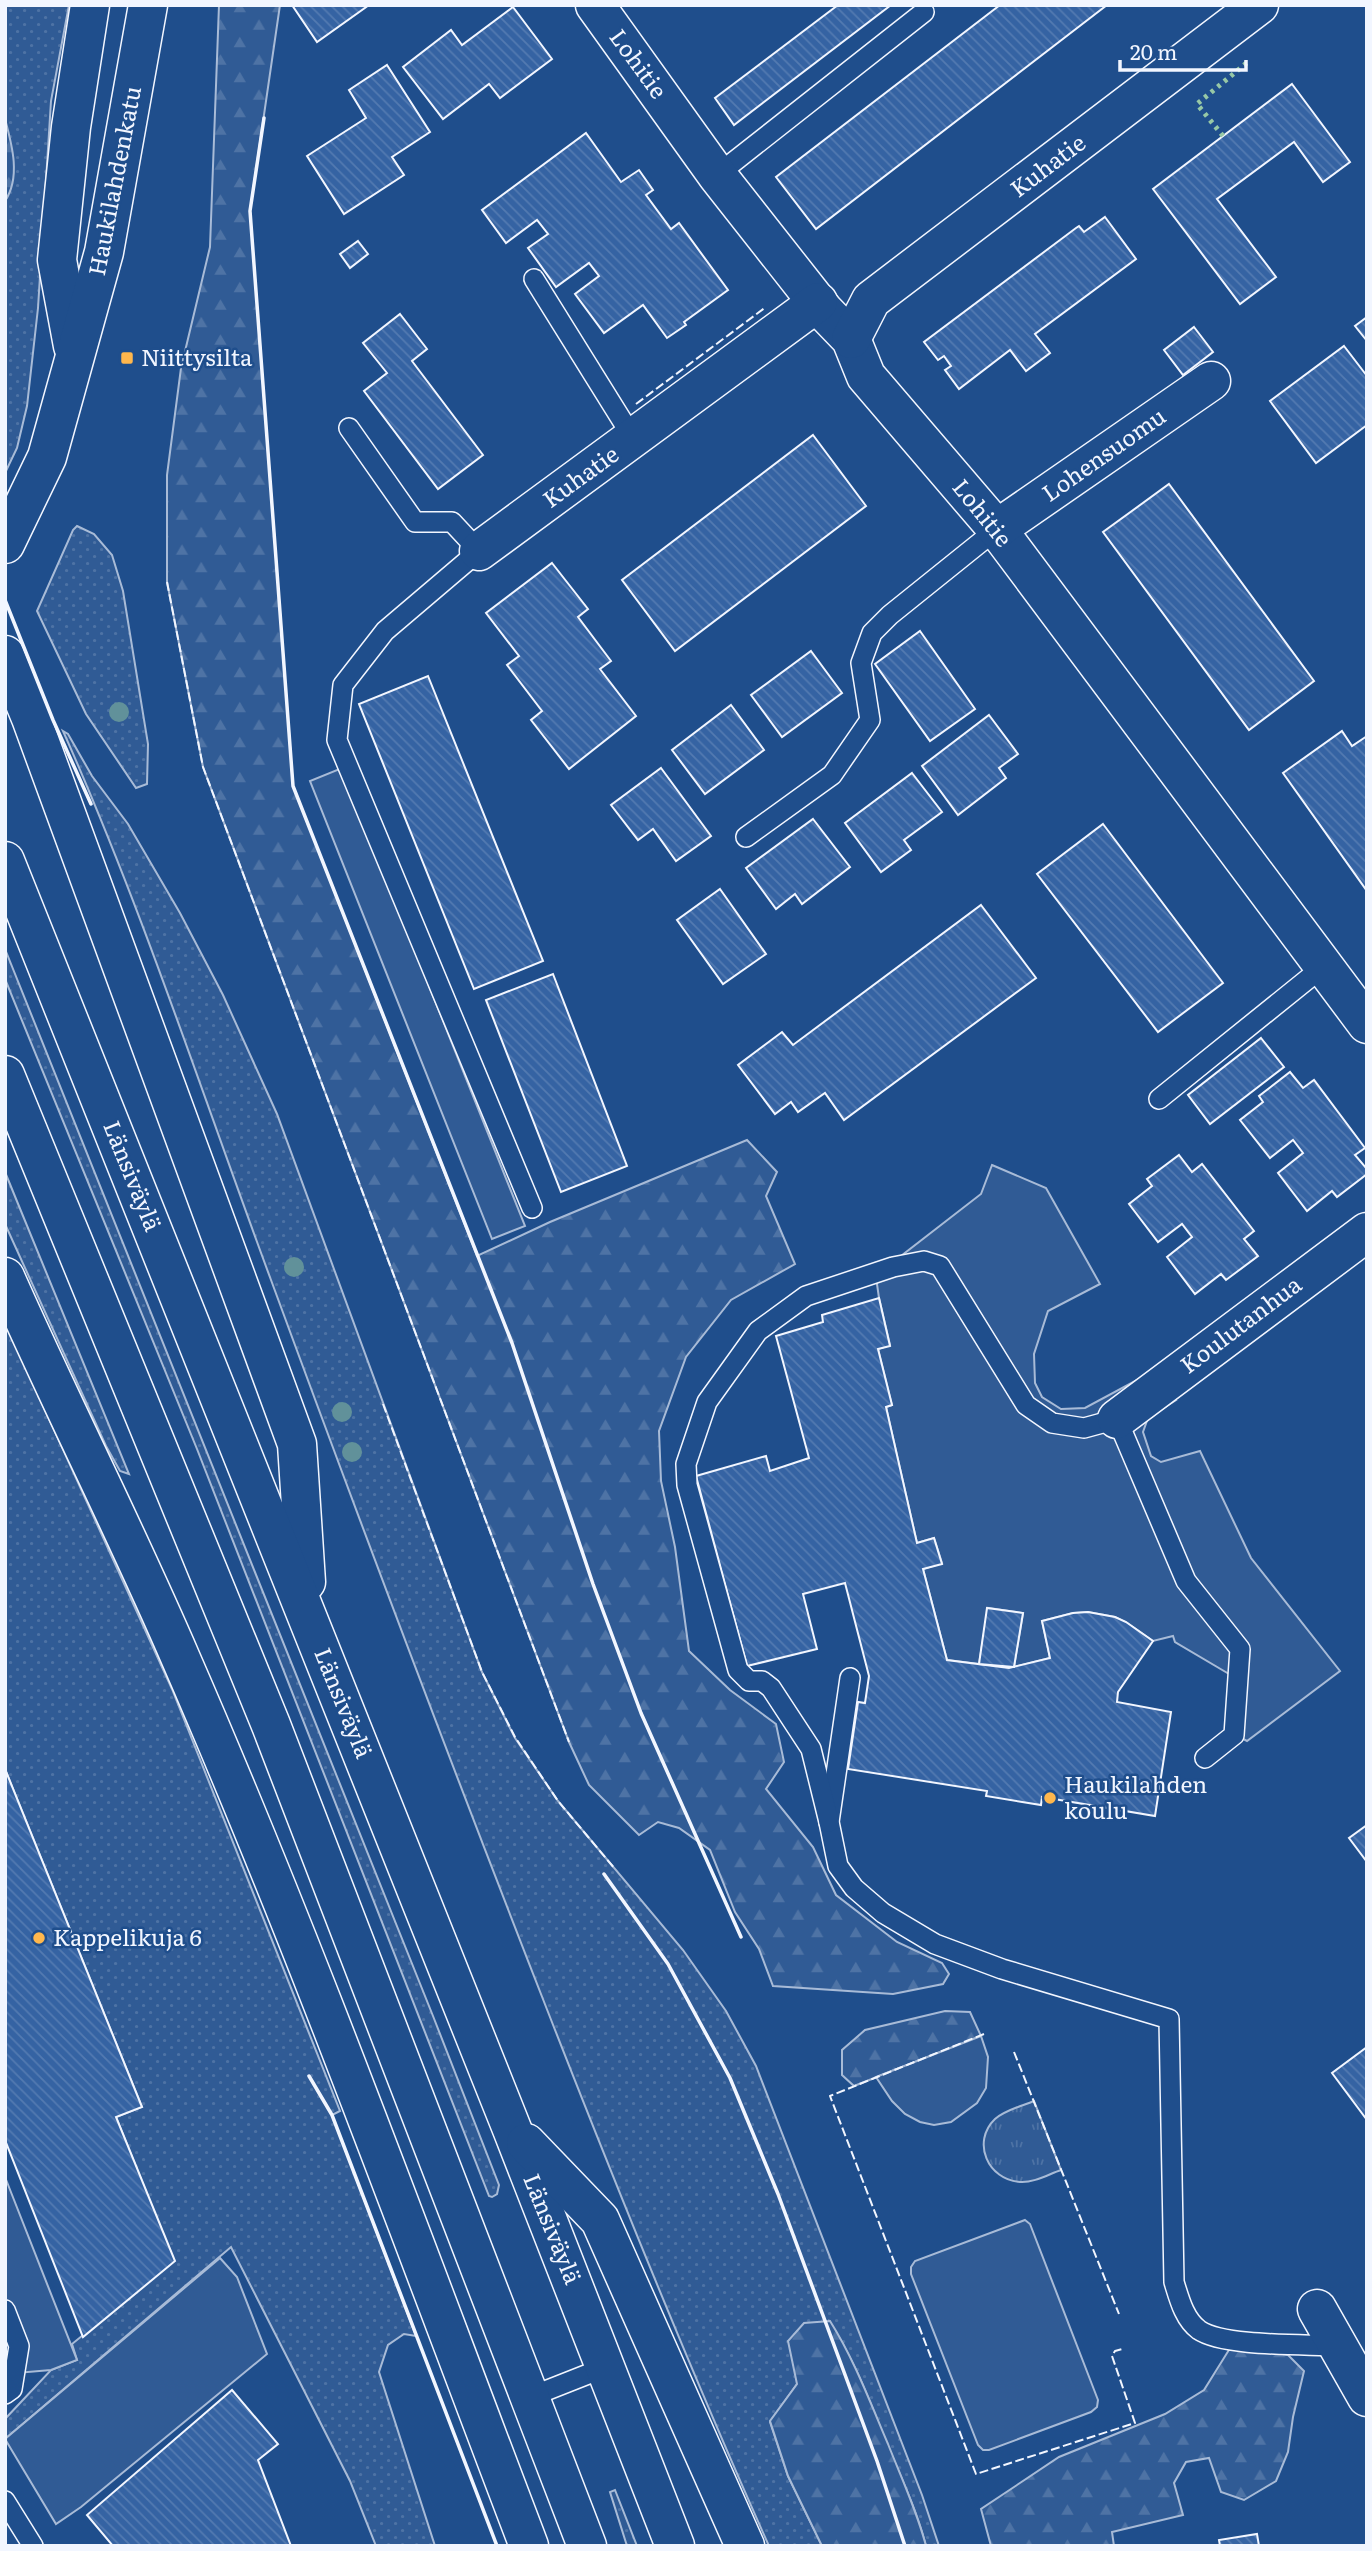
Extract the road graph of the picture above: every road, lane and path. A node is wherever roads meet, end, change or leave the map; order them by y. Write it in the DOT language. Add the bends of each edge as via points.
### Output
graph roads {
  1 [pos="90,5"];
  2 [pos="148,5"];
  3 [pos="595,5"];
  4 [pos="1259,5"];
  5 [pos="924,12"];
  6 [pos="718,175"];
  7 [pos="534,279"];
  8 [pos="818,302"];
  9 [pos="851,339"];
  10 [pos="74,355"];
  11 [pos="1211,381"];
  12 [pos="349,428"];
  13 [pos="633,438"];
  14 [pos="997,530"];
  15 [pos="10,532"];
  16 [pos="479,551"];
  17 [pos="5,655"];
  18 [pos="746,837"];
  19 [pos="5,861"];
  20 [pos="1324,967"];
  21 [pos="1367,1024"];
  22 [pos="5,1075"];
  23 [pos="1159,1099"];
  24 [pos="532,1208"];
  25 [pos="1367,1232"];
  26 [pos="5,1277"];
  27 [pos="1117,1419"];
  28 [pos="309,1619"];
  29 [pos="850,1678"];
  30 [pos="1205,1758"];
  31 [pos="829,1822"];
  32 [pos="512,2129"];
  33 [pos="1317,2309"];
  34 [pos="5,2311"];
  35 [pos="1338,2346"];
  36 [pos="606,2367"];
  37 [pos="5,2394"];
  38 [pos="530,2397"];
  39 [pos="1367,2398"];
  40 [pos="5,2501"];
  41 [pos="33,2546"];
  42 [pos="529,2546"];
  43 [pos="587,2546"];
  44 [pos="676,2546"];
  45 [pos="745,2546"];
  1 -- 10 [label="main road, Haukilahdenkatu" via="57,260"];
  2 -- 10 [label="main road, Haukilahdenkatu" via="104,252"];
  3 -- 6 [label="main road, Lohitie"];
  4 -- 9 [label="main road, Kuhatie" via="871,300"];
  5 -- 6 [label="lane"];
  6 -- 8 [label="main road, Lohitie"];
  7 -- 13 [label="lane"];
  8 -- 9 [label="main road, Lohitie"];
  8 -- 13 [label="main road, Kuhatie"];
  9 -- 14 [label="main road, Lohitie" via="866,376"];
  10 -- 15 [label="main road, Haukilahdenkatu" via="47,457"];
  11 -- 14 [label="main road, Lohensuomu"];
  12 -- 16 [label="lane" via="415,522 452,522"];
  13 -- 16 [label="main road, Kuhatie"];
  14 -- 18 [label="lane" via="872,633 861,663 870,720 832,775"];
  14 -- 20 [label="main road, Lohitie"];
  16 -- 24 [label="lane" via="385,631 342,685 337,740"];
  17 -- 28 [label="main road" via="297,1444"];
  19 -- 28 [label="main road, Länsiväylä"];
  20 -- 21 [label="main road, Lohitie"];
  20 -- 23 [label="lane"];
  22 -- 38 [label="main road" via="271,1725"];
  25 -- 27 [label="main road, Koulutanhua"];
  26 -- 42 [label="main road" via="181,1657 269,1869"];
  27 -- 30 [label="lane" via="1185,1581 1240,1649 1234,1735"];
  27 -- 31 [label="lane" via="1084,1428 1052,1423 1026,1405 940,1266 924,1261 806,1296 758,1331 708,1402 686,1464 687,1485 738,1670 749,1681 762,1681 771,1688 811,1749"];
  28 -- 32 [label="main road, Länsiväylä"];
  29 -- 31 [label="lane"];
  31 -- 35 [label="lane" via="838,1866 854,1888 924,1938 1002,1969 1170,2019 1174,2282 1182,2308 1198,2329 1225,2340"];
  32 -- 36 [label="main road, Länsiväylä"];
  32 -- 45 [label="main road" via="600,2220"];
  33 -- 35 [label="main road"];
  34 -- 37 [label="lane" via="19,2346 12,2389"];
  35 -- 39 [label="main road"];
  36 -- 38 [label="lane"];
  36 -- 44 [label="main road, Länsiväylä"];
  38 -- 43 [label="main road"];
  40 -- 41 [label="lane"];
}
